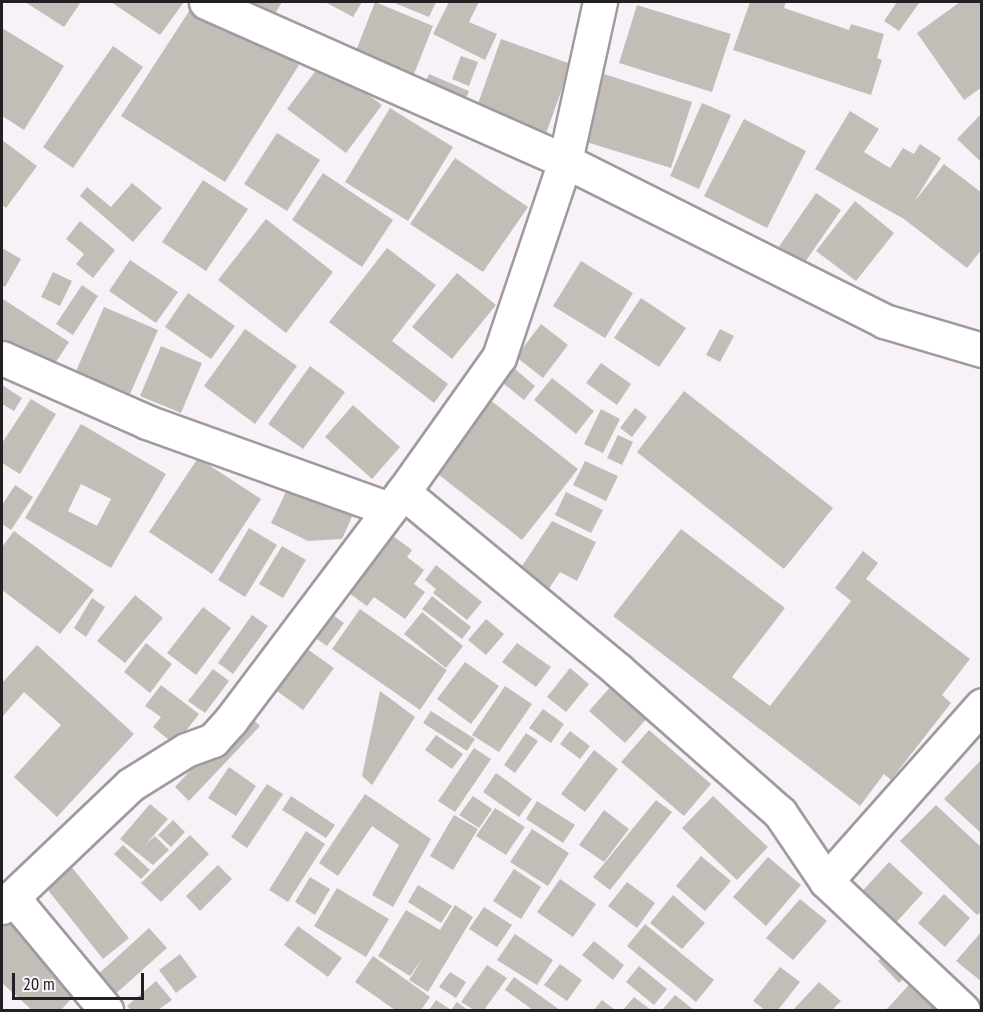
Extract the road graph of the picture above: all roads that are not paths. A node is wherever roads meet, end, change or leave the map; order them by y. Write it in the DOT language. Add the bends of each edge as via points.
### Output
graph roads {
  1 [pos="206,2"];
  2 [pos="600,2"];
  3 [pos="565,161"];
  4 [pos="981,350"];
  5 [pos="2,358"];
  6 [pos="396,501"];
  7 [pos="981,705"];
  8 [pos="826,881"];
  9 [pos="7,902"];
  10 [pos="106,1011"];
  11 [pos="963,1011"];
  1 -- 3 [label="street"];
  2 -- 3 [label="street"];
  3 -- 4 [label="street" via="884,321"];
  3 -- 6 [label="street" via="499,357"];
  5 -- 6 [label="street" via="147,422"];
  6 -- 8 [label="street" via="618,670 780,813"];
  6 -- 9 [label="street" via="255,693 213,740 186,750 130,785"];
  7 -- 8 [label="street"];
  8 -- 11 [label="street"];
  9 -- 10 [label="street"];
}
